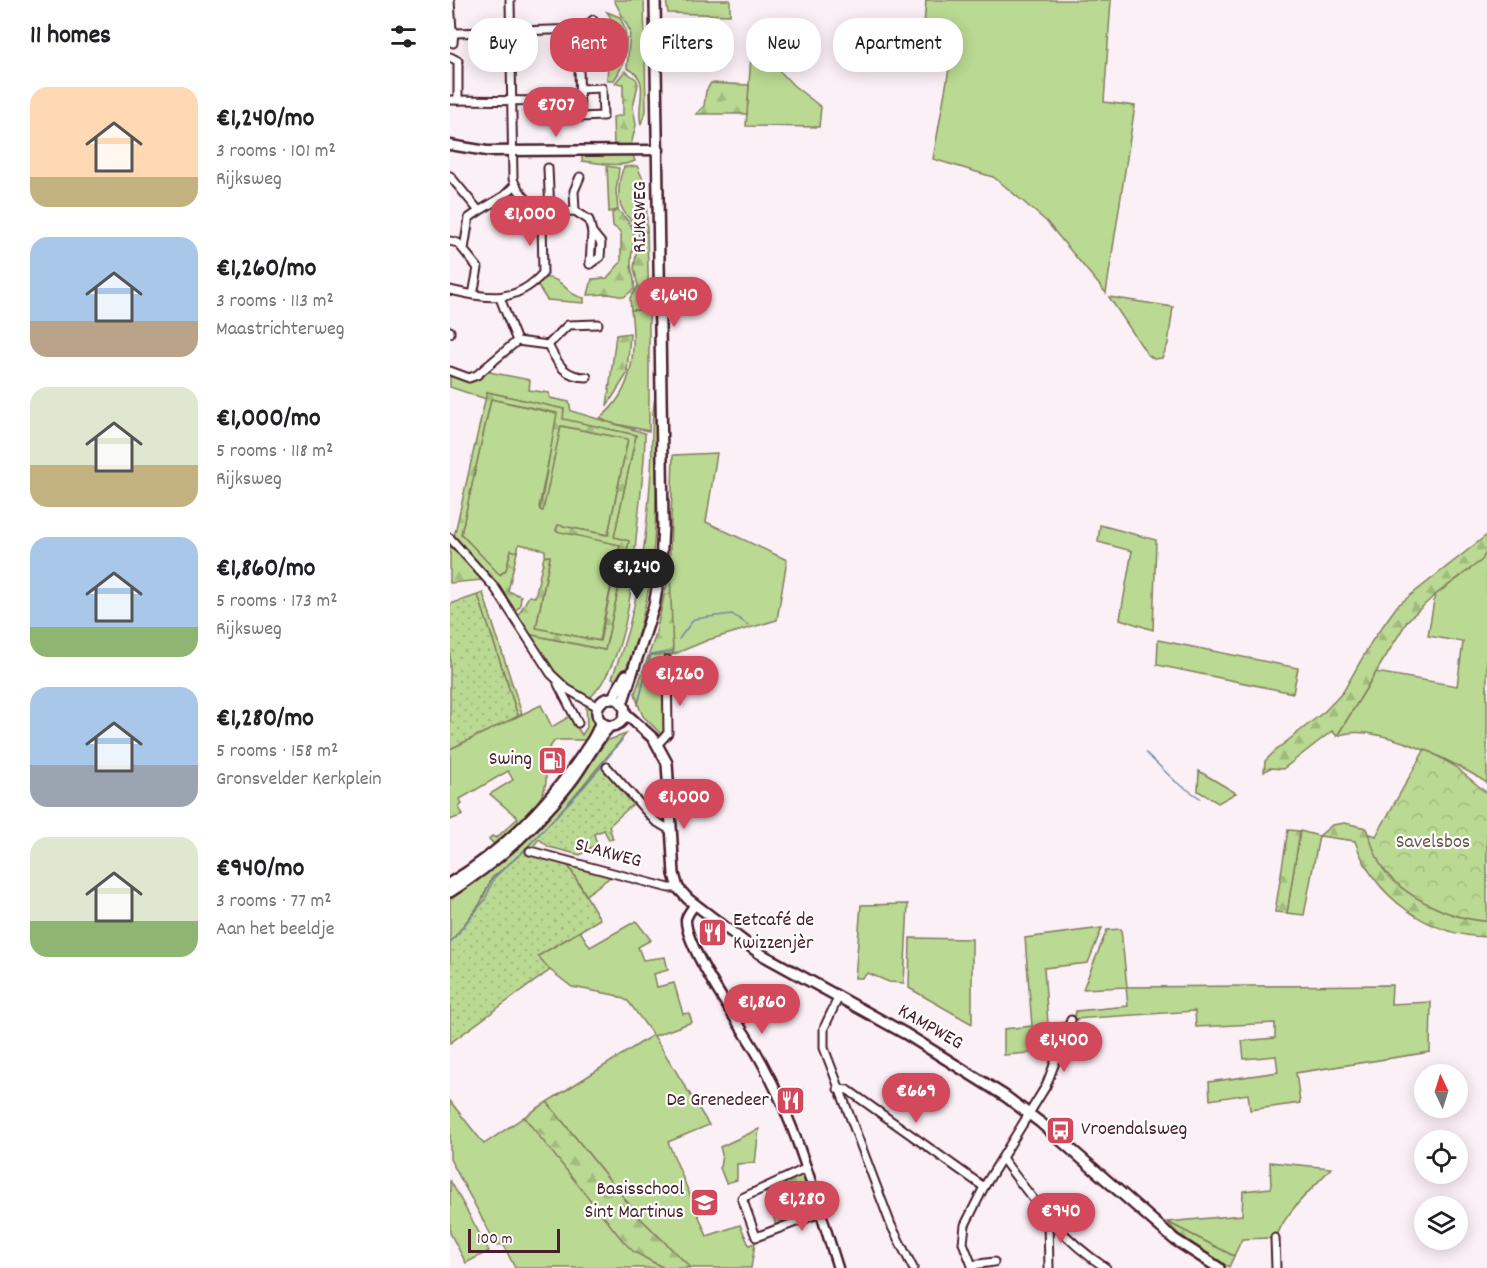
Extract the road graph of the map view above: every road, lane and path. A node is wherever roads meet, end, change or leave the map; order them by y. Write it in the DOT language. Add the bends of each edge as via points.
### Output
graph roads {
  1 [pos="510,0"];
  2 [pos="655,0"];
  3 [pos="450,1"];
  4 [pos="511,18"];
  5 [pos="454,32"];
  6 [pos="468,32"];
  7 [pos="453,43"];
  8 [pos="452,57"];
  9 [pos="512,72"];
  10 [pos="579,72"];
  11 [pos="579,89"];
  12 [pos="454,100"];
  13 [pos="512,102"];
  14 [pos="579,111"];
  15 [pos="450,145"];
  16 [pos="659,150"];
  17 [pos="512,151"];
  18 [pos="548,168"];
  19 [pos="450,176"];
  20 [pos="580,177"];
  21 [pos="515,185"];
  22 [pos="479,211"];
  23 [pos="550,212"];
  24 [pos="575,212"];
  25 [pos="539,213"];
  26 [pos="592,232"];
  27 [pos="450,241"];
  28 [pos="464,249"];
  29 [pos="450,290"];
  30 [pos="473,295"];
  31 [pos="500,298"];
  32 [pos="598,324"];
  33 [pos="517,341"];
  34 [pos="548,345"];
  35 [pos="450,371"];
  36 [pos="587,377"];
  37 [pos="662,506"];
  38 [pos="450,538"];
  39 [pos="667,660"];
  40 [pos="555,679"];
  41 [pos="612,699"];
  42 [pos="598,707"];
  43 [pos="623,708"];
  44 [pos="600,721"];
  45 [pos="621,722"];
  46 [pos="578,723"];
  47 [pos="610,726"];
  48 [pos="650,734"];
  49 [pos="658,744"];
  50 [pos="607,768"];
  51 [pos="670,830"];
  52 [pos="530,851"];
  53 [pos="450,883"];
  54 [pos="678,888"];
  55 [pos="450,892"];
  56 [pos="695,904"];
  57 [pos="839,996"];
  58 [pos="1071,1020"];
  59 [pos="838,1089"];
  60 [pos="1030,1114"];
  61 [pos="1002,1158"];
  62 [pos="807,1168"];
  63 [pos="984,1187"];
  64 [pos="820,1213"];
  65 [pos="1048,1221"];
  66 [pos="1275,1238"];
  67 [pos="994,1262"];
  68 [pos="973,1267"];
  69 [pos="838,1268"];
  70 [pos="913,1268"];
  71 [pos="1049,1268"];
  72 [pos="1106,1268"];
  73 [pos="1219,1268"];
  74 [pos="1276,1268"];
  1 -- 4 [label="street"];
  2 -- 16 [label="main road, RIJKSWEG"];
  3 -- 5 [label="street"];
  5 -- 6 [label="street"];
  5 -- 7 [label="street"];
  8 -- 12 [label="street" via="458,61"];
  9 -- 13 [label="street"];
  10 -- 11 [label="street"];
  11 -- 14 [label="street"];
  11 -- 14 [label="street" via="602,88 603,117 580,117"];
  12 -- 13 [label="street"];
  13 -- 14 [label="street" via="541,101 553,111"];
  13 -- 17 [label="street"];
  15 -- 17 [label="street"];
  16 -- 17 [label="street"];
  16 -- 37 [label="main road, RIJKSWEG"];
  17 -- 21 [label="street"];
  18 -- 23 [label="street"];
  19 -- 22 [label="street"];
  20 -- 24 [label="street" via="574,191"];
  21 -- 22 [label="street"];
  21 -- 25 [label="street"];
  22 -- 28 [label="street" via="469,218"];
  23 -- 24 [label="street"];
  23 -- 25 [label="street"];
  24 -- 26 [label="street" via="589,220"];
  25 -- 31 [label="street" via="543,273 532,286"];
  27 -- 28 [label="street"];
  28 -- 30 [label="street" via="478,268"];
  29 -- 30 [label="street"];
  30 -- 31 [label="street"];
  31 -- 33 [label="street"];
  32 -- 34 [label="street" via="568,325"];
  33 -- 34 [label="street"];
  33 -- 35 [label="street" via="477,375 469,378"];
  34 -- 36 [label="street" via="564,372"];
  37 -- 41 [label="main road, RIJKSWEG" via="645,621 618,693"];
  37 -- 43 [label="main road, RIJKSWEG" via="657,593"];
  38 -- 40 [label="street" via="495,588"];
  39 -- 49 [label="street" via="668,733"];
  40 -- 42 [label="street"];
  40 -- 46 [label="street"];
  41 -- 42 [label="main road" via="604,700"];
  41 -- 43 [label="main road"];
  42 -- 44 [label="main road"];
  43 -- 45 [label="main road"];
  43 -- 48 [label="main road"];
  44 -- 47 [label="main road"];
  44 -- 53 [label="main road" via="575,766 539,810 497,850"];
  45 -- 47 [label="main road"];
  45 -- 48 [label="main road"];
  47 -- 55 [label="main road" via="560,796 531,827"];
  48 -- 49 [label="main road"];
  49 -- 51 [label="main road" via="668,767"];
  50 -- 51 [label="street" via="655,821"];
  51 -- 54 [label="main road"];
  52 -- 54 [label="street, SLAKWEG"];
  54 -- 56 [label="main road"];
  56 -- 57 [label="main road, KAMPWEG" via="752,948"];
  56 -- 62 [label="street" via="686,921 701,960 777,1090"];
  57 -- 59 [label="street" via="824,1028 824,1048"];
  57 -- 60 [label="main road, KAMPWEG" via="953,1061"];
  58 -- 60 [label="street" via="1049,1080"];
  59 -- 63 [label="street" via="848,1090"];
  59 -- 70 [label="street" via="891,1225"];
  60 -- 61 [label="street"];
  60 -- 73 [label="main road, KAMPWEG" via="1173,1239"];
  61 -- 63 [label="street"];
  61 -- 65 [label="street"];
  62 -- 64 [label="street"];
  62 -- 64 [label="street" via="742,1198 756,1237"];
  63 -- 68 [label="street" via="962,1236"];
  64 -- 69 [label="street"];
  65 -- 71 [label="street"];
  65 -- 72 [label="street"];
  66 -- 74 [label="street"];
  67 -- 68 [label="street"];
}
